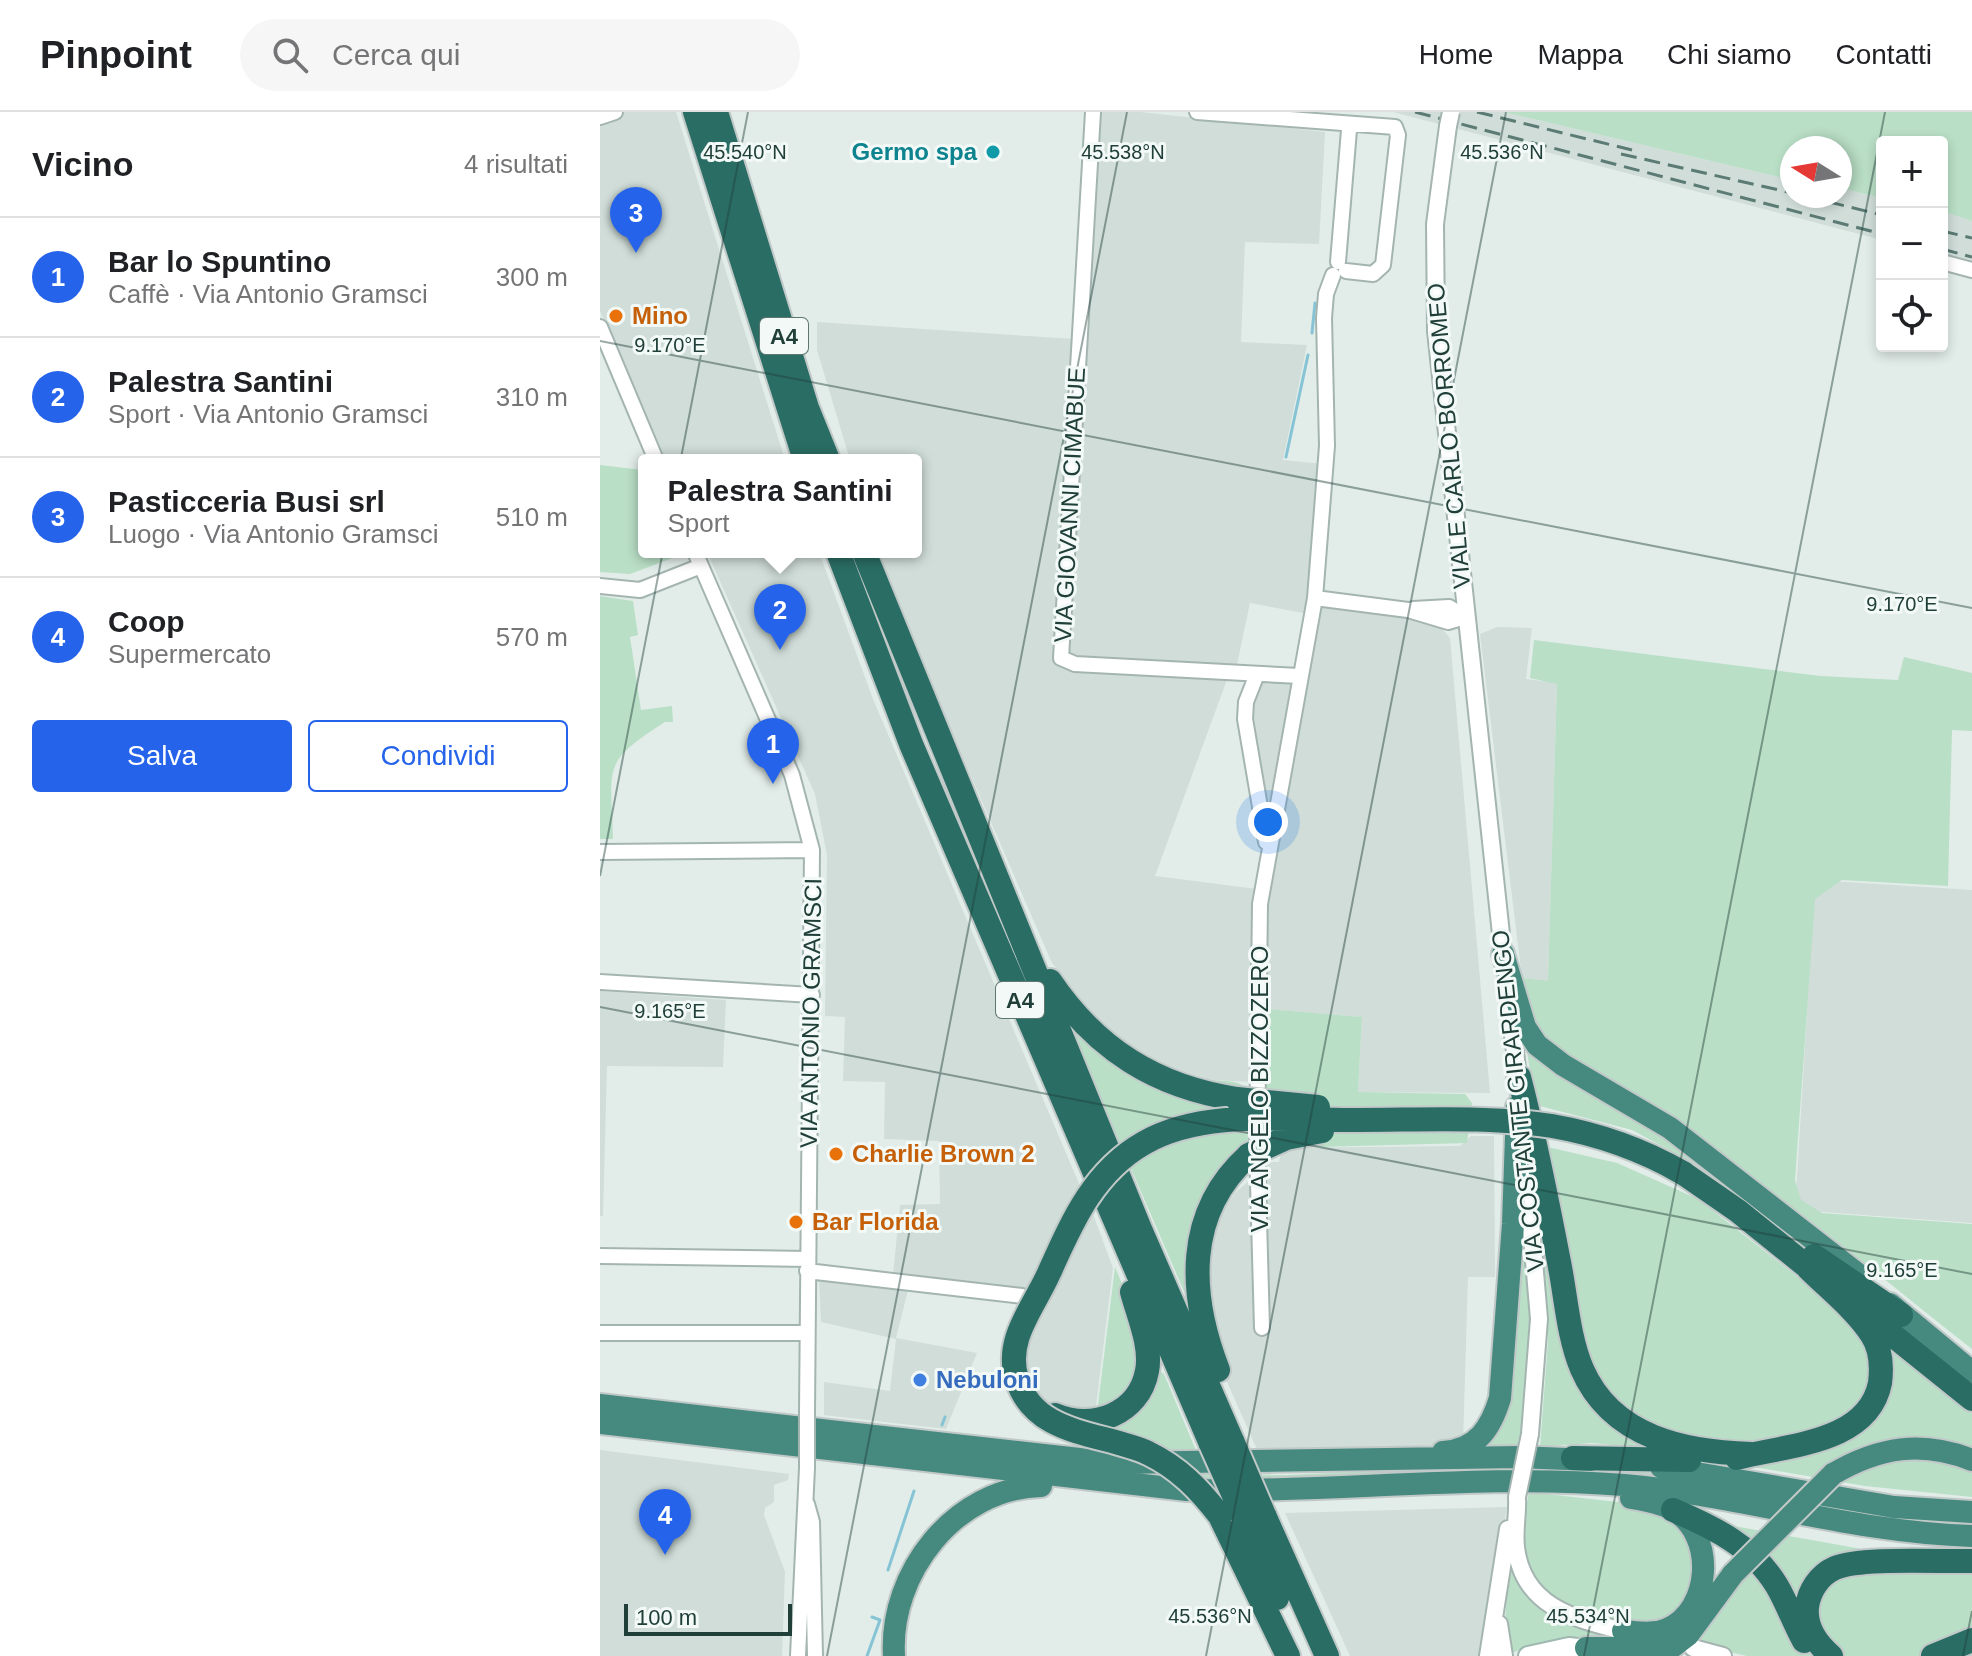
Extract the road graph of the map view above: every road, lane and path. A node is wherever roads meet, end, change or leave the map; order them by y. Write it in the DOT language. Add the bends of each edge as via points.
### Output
graph roads {
  1 [pos="615,112"];
  2 [pos="695,112"];
  3 [pos="716,112"];
  4 [pos="1093,112"];
  5 [pos="1197,112"];
  6 [pos="600,117"];
  7 [pos="1450,119"];
  8 [pos="1342,127"];
  9 [pos="1948,264"];
  10 [pos="1339,269"];
  11 [pos="1972,270"];
  12 [pos="600,327"];
  13 [pos="653,454"];
  14 [pos="803,454"];
  15 [pos="826,454"];
  16 [pos="840,558"];
  17 [pos="866,558"];
  18 [pos="698,559"];
  19 [pos="600,586"];
  20 [pos="1315,598"];
  21 [pos="1465,617"];
  22 [pos="1257,674"];
  23 [pos="1300,676"];
  24 [pos="812,850"];
  25 [pos="1267,850"];
  26 [pos="600,852"];
  27 [pos="962,862"];
  28 [pos="1024,943"];
  29 [pos="1503,954"];
  30 [pos="600,982"];
  31 [pos="812,995"];
  32 [pos="1519,1077"];
  33 [pos="1416,1120"];
  34 [pos="1683,1173"];
  35 [pos="600,1256"];
  36 [pos="808,1265"];
  37 [pos="1808,1268"];
  38 [pos="1032,1292"];
  39 [pos="1901,1315"];
  40 [pos="1262,1328"];
  41 [pos="600,1333"];
  42 [pos="807,1333"];
  43 [pos="1972,1372"];
  44 [pos="1972,1399"];
  45 [pos="600,1405"];
  46 [pos="600,1423"];
  47 [pos="1231,1444"];
  48 [pos="1751,1454"];
  49 [pos="1573,1458"];
  50 [pos="1972,1460"];
  51 [pos="1391,1461"];
  52 [pos="1556,1481"];
  53 [pos="1136,1486"];
  54 [pos="806,1496"];
  55 [pos="1517,1497"];
  56 [pos="1673,1510"];
  57 [pos="1972,1512"];
  58 [pos="1261,1515"];
  59 [pos="1972,1536"];
  60 [pos="1972,1561"];
  61 [pos="1499,1583"];
  62 [pos="892,1628"];
  63 [pos="1623,1631"];
  64 [pos="1659,1639"];
  65 [pos="1972,1640"];
  66 [pos="1586,1648"];
  67 [pos="1693,1648"];
  68 [pos="1972,1648"];
  69 [pos="798,1656"];
  70 [pos="815,1656"];
  71 [pos="885,1656"];
  72 [pos="894,1656"];
  73 [pos="1288,1656"];
  74 [pos="1301,1656"];
  75 [pos="1327,1656"];
  76 [pos="1337,1656"];
  77 [pos="1488,1656"];
  78 [pos="1504,1656"];
  79 [pos="1528,1656"];
  80 [pos="1622,1656"];
  81 [pos="1723,1656"];
  82 [pos="1815,1656"];
  83 [pos="1831,1656"];
  84 [pos="1933,1656"];
  85 [pos="1954,1656"];
  1 -- 6 [label="street"];
  2 -- 14 [label="highway, A4"];
  3 -- 15 [label="highway, A4"];
  4 -- 22 [label="street, VIA GIOVANNI CIMABUE" via="1061,658 1075,664"];
  5 -- 8 [label="street"];
  7 -- 21 [label="street, VIALE CARLO BORROMEO" via="1435,224 1434,293"];
  8 -- 10 [label="street, VIA ANGELO BIZZOZERO"];
  8 -- 10 [label="street" via="1388,123 1398,135 1383,265 1373,274"];
  9 -- 11 [label="street"];
  10 -- 20 [label="street, VIA ANGELO BIZZOZERO" via="1326,294 1324,318 1327,446"];
  12 -- 13 [label="street"];
  16 -- 27 [label="highway, A4"];
  17 -- 28 [label="highway, A4"];
  18 -- 19 [label="street" via="640,590"];
  18 -- 24 [label="street, VIA ANTONIO GRAMSCI" via="792,775"];
  20 -- 21 [label="street" via="1408,610 1449,607"];
  20 -- 23 [label="street, VIA ANGELO BIZZOZERO"];
  21 -- 29 [label="street, VIA COSTANTE GIRARDENGO"];
  22 -- 23 [label="street, VIA GIOVANNI CIMABUE"];
  22 -- 25 [label="street, VIA ANGELO BIZZOZERO" via="1245,719"];
  23 -- 25 [label="street, VIA ANGELO BIZZOZERO"];
  24 -- 26 [label="street"];
  24 -- 31 [label="street, VIA ANTONIO GRAMSCI"];
  25 -- 40 [label="street, VIA ANGELO BIZZOZERO" via="1260,904 1257,1146"];
  27 -- 38 [label="highway, bridge" via="980,923 1129,1280 1147,1370 1133,1401 1111,1416 1083,1423 1041,1405 1021,1361"];
  27 -- 47 [label="highway, A4"];
  28 -- 33 [label="highway, bridge" via="1078,1019 1111,1050 1169,1083 1237,1099"];
  28 -- 47 [label="highway, A4"];
  29 -- 32 [label="street, VIA COSTANTE GIRARDENGO"];
  29 -- 39 [label="highway" via="1525,1027 1537,1045 1670,1128 1853,1270"];
  30 -- 31 [label="street"];
  31 -- 36 [label="street, VIA ANTONIO GRAMSCI"];
  32 -- 48 [label="highway" via="1576,1348 1594,1389 1649,1437 1705,1452"];
  32 -- 51 [label="highway" via="1507,1314 1494,1417 1477,1441 1464,1448"];
  32 -- 55 [label="street, VIA COSTANTE GIRARDENGO, bridge" via="1539,1319 1530,1434"];
  33 -- 34 [label="highway, bridge" via="1511,1122 1576,1131 1639,1151"];
  33 -- 38 [label="highway, bridge" via="1212,1122 1144,1143 1106,1172 1085,1199"];
  33 -- 47 [label="highway, bridge" via="1293,1137 1249,1155 1213,1197 1197,1272"];
  34 -- 37 [label="highway"];
  34 -- 39 [label="highway" via="1755,1210 1841,1277"];
  35 -- 36 [label="street"];
  36 -- 38 [label="street"];
  36 -- 42 [label="street, VIA ANTONIO GRAMSCI"];
  37 -- 44 [label="highway"];
  37 -- 48 [label="highway" via="1872,1335 1881,1362 1878,1391 1865,1414 1842,1430"];
  38 -- 73 [label="highway, bridge" via="1013,1360 1024,1395 1049,1421 1128,1445 1190,1480 1220,1516"];
  39 -- 43 [label="highway"];
  41 -- 42 [label="street"];
  42 -- 54 [label="street, VIA ANTONIO GRAMSCI, bridge"];
  45 -- 51 [label="highway" via="1115,1463"];
  46 -- 53 [label="highway"];
  47 -- 58 [label="highway, A4, bridge"];
  48 -- 49 [label="highway" via="1710,1461"];
  49 -- 51 [label="highway"];
  49 -- 57 [label="highway" via="1692,1472 1894,1507"];
  50 -- 66 [label="highway, bridge" via="1925,1447 1871,1455 1833,1474 1733,1574 1688,1635 1671,1648"];
  52 -- 53 [label="highway" via="1274,1492"];
  52 -- 56 [label="highway"];
  52 -- 59 [label="highway" via="1662,1490 1900,1532"];
  53 -- 62 [label="highway" via="1025,1486 976,1502 927,1550"];
  54 -- 69 [label="street, VIA ANTONIO GRAMSCI"];
  54 -- 70 [label="street, VIA ANTONIO GRAMSCI" via="812,1522"];
  55 -- 61 [label="street, VIA COSTANTE GIRARDENGO"];
  55 -- 63 [label="street" via="1517,1553 1535,1592 1566,1616"];
  56 -- 63 [label="highway" via="1701,1549 1701,1591 1686,1616 1669,1629"];
  56 -- 82 [label="highway" via="1738,1543 1761,1565"];
  58 -- 74 [label="highway, A4"];
  58 -- 75 [label="highway, A4"];
  58 -- 76 [label="highway"];
  60 -- 83 [label="highway" via="1852,1564 1828,1572 1814,1586 1807,1613 1813,1635"];
  61 -- 77 [label="street, VIA COSTANTE GIRARDENGO"];
  61 -- 78 [label="street, VIA COSTANTE GIRARDENGO"];
  62 -- 71 [label="highway"];
  62 -- 72 [label="highway"];
  63 -- 64 [label="street"];
  65 -- 84 [label="highway"];
  66 -- 79 [label="main road"];
  66 -- 80 [label="main road"];
  67 -- 81 [label="street"];
  68 -- 85 [label="highway"];
}
